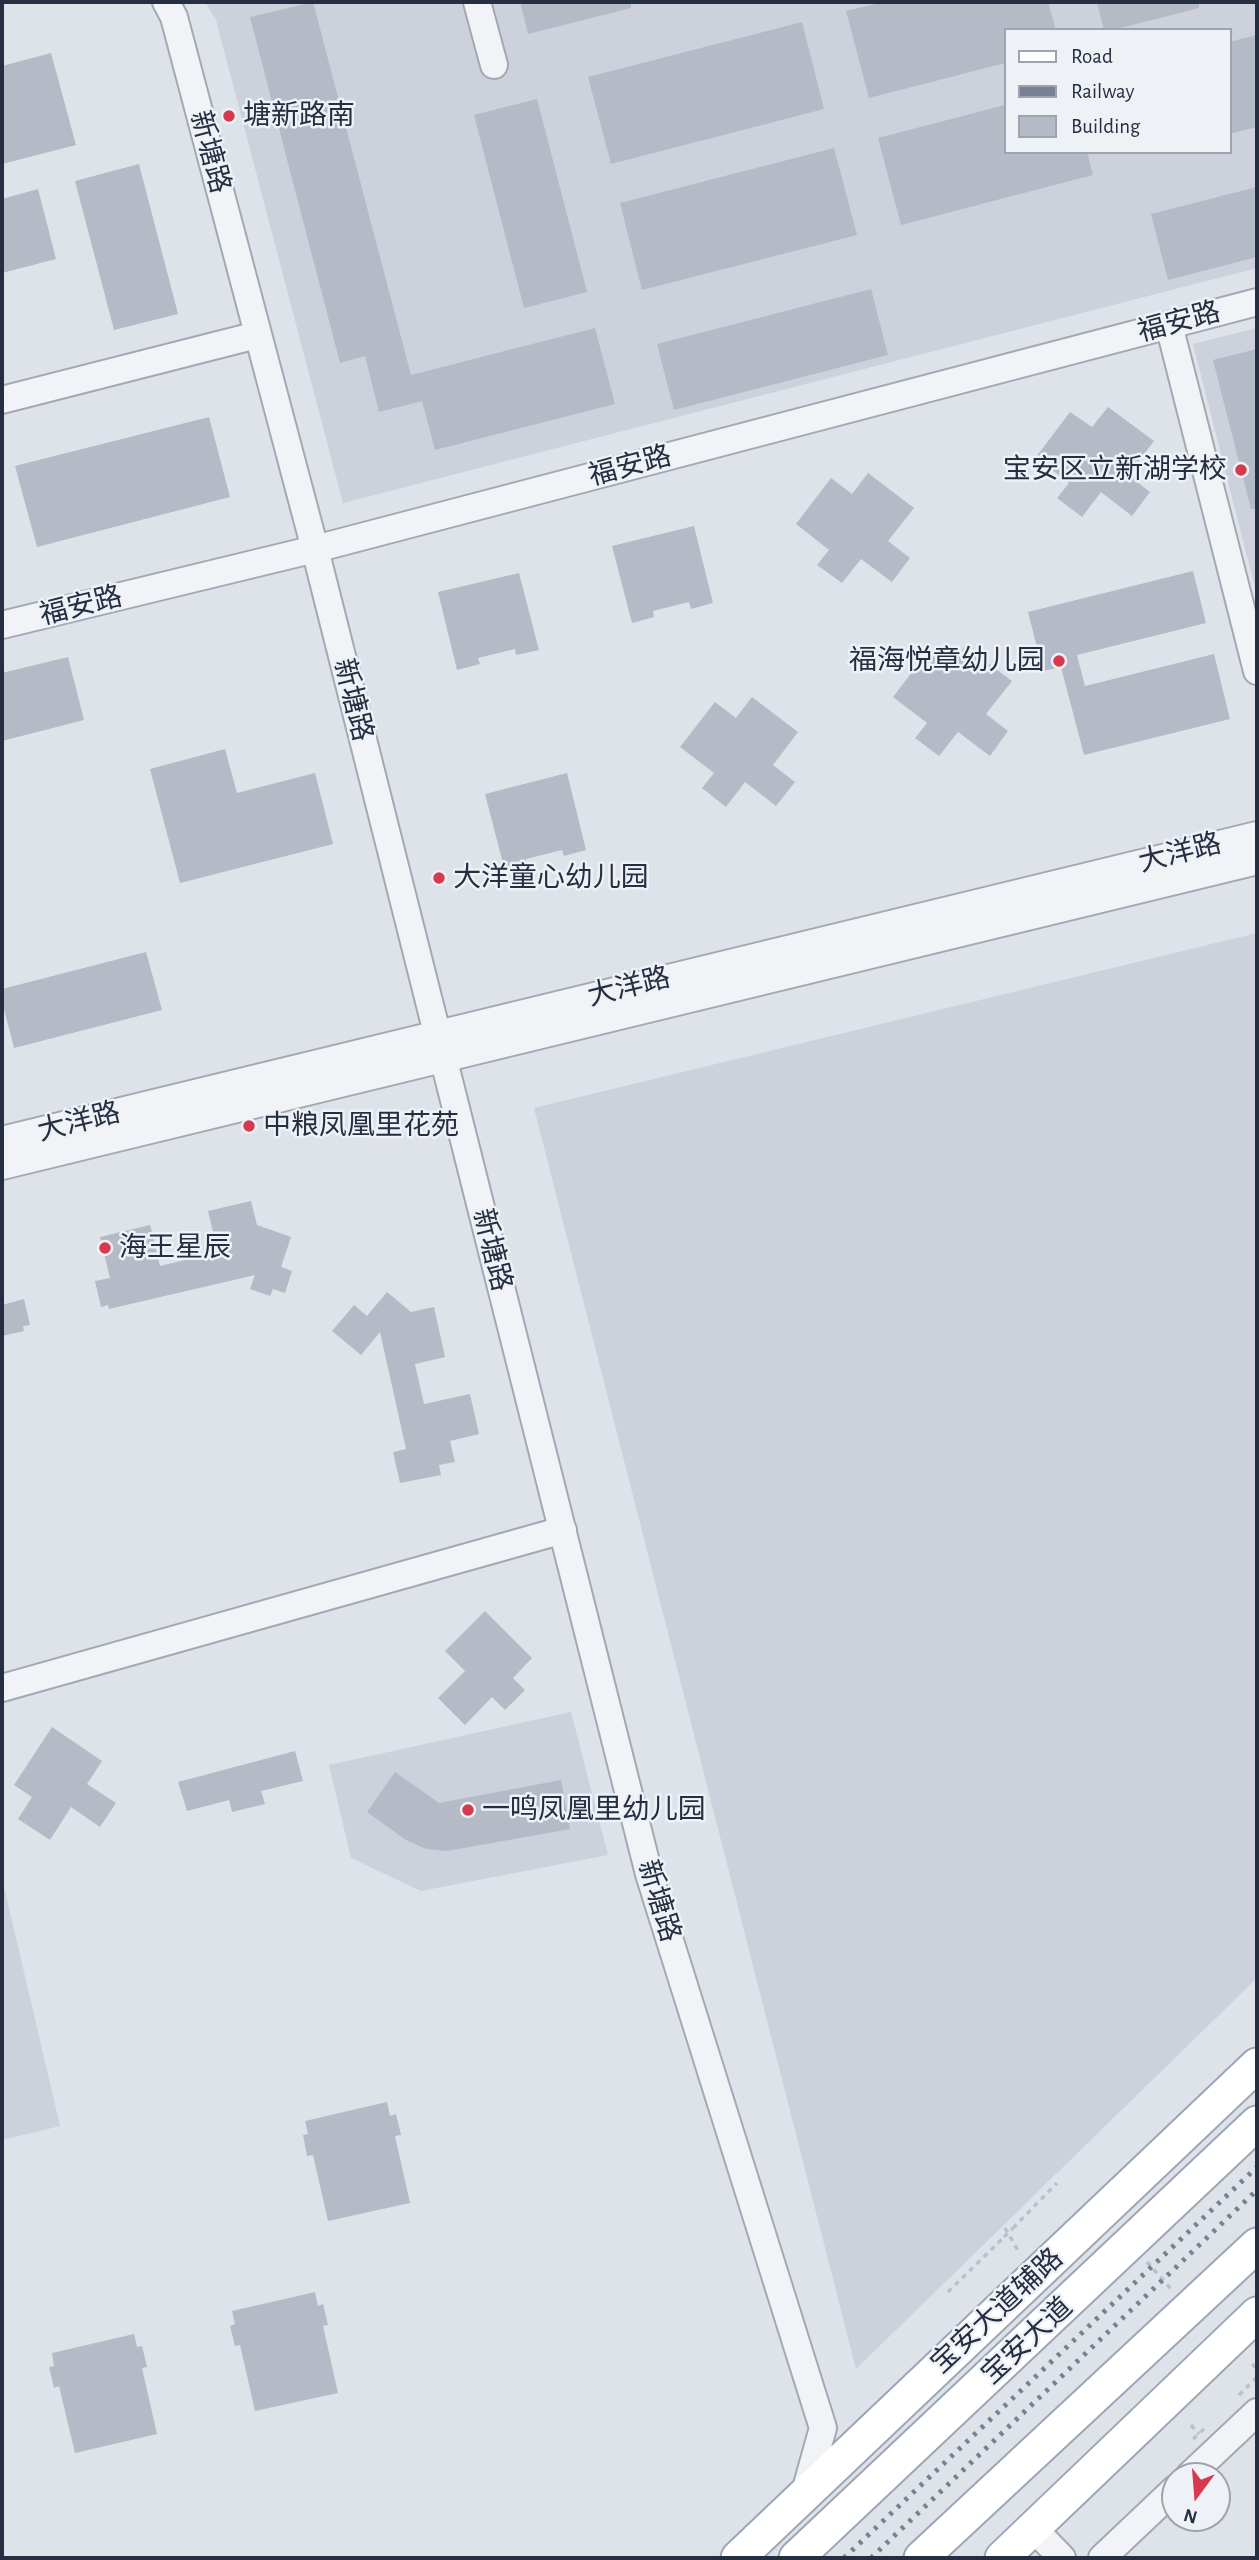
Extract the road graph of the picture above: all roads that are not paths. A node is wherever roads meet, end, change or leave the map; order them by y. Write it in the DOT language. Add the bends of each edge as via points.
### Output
graph roads {
  1 [pos="166,2"];
  2 [pos="477,2"];
  3 [pos="494,65"];
  4 [pos="1257,302"];
  5 [pos="1169,325"];
  6 [pos="257,335"];
  7 [pos="2,400"];
  8 [pos="315,549"];
  9 [pos="2,625"];
  10 [pos="1257,671"];
  11 [pos="1257,835"];
  12 [pos="1257,861"];
  13 [pos="440,1047"];
  14 [pos="2,1140"];
  15 [pos="2,1166"];
  16 [pos="563,1530"];
  17 [pos="2,1688"];
  18 [pos="1257,2065"];
  19 [pos="1257,2123"];
  20 [pos="1257,2245"];
  21 [pos="1257,2314"];
  22 [pos="1257,2412"];
  23 [pos="1204,2462"];
  24 [pos="805,2492"];
  25 [pos="1161,2502"];
  26 [pos="1033,2528"];
  27 [pos="738,2558"];
  28 [pos="796,2558"];
  29 [pos="920,2558"];
  30 [pos="1002,2558"];
  31 [pos="1062,2558"];
  32 [pos="1102,2558"];
  1 -- 6 [label="street, 新塘路" via="174,17"];
  2 -- 3 [label="street"];
  4 -- 5 [label="street, 福安路"];
  5 -- 8 [label="street, 福安路"];
  5 -- 10 [label="street"];
  6 -- 7 [label="street"];
  6 -- 8 [label="street, 新塘路"];
  8 -- 9 [label="street, 福安路"];
  8 -- 13 [label="street, 新塘路"];
  11 -- 13 [label="street, 大洋路"];
  12 -- 13 [label="street, 大洋路"];
  13 -- 14 [label="street, 大洋路"];
  13 -- 15 [label="street, 大洋路"];
  13 -- 16 [label="street, 新塘路"];
  16 -- 17 [label="street"];
  16 -- 24 [label="street, 新塘路" via="649,1874 823,2428"];
  18 -- 24 [label="main road, 宝安大道辅路"];
  19 -- 28 [label="main road, 宝安大道"];
  20 -- 29 [label="main road"];
  21 -- 26 [label="main road"];
  22 -- 23 [label="street"];
  24 -- 27 [label="main road, 宝安大道辅路"];
  25 -- 32 [label="street"];
  26 -- 30 [label="main road"];
  26 -- 31 [label="street"];
}
